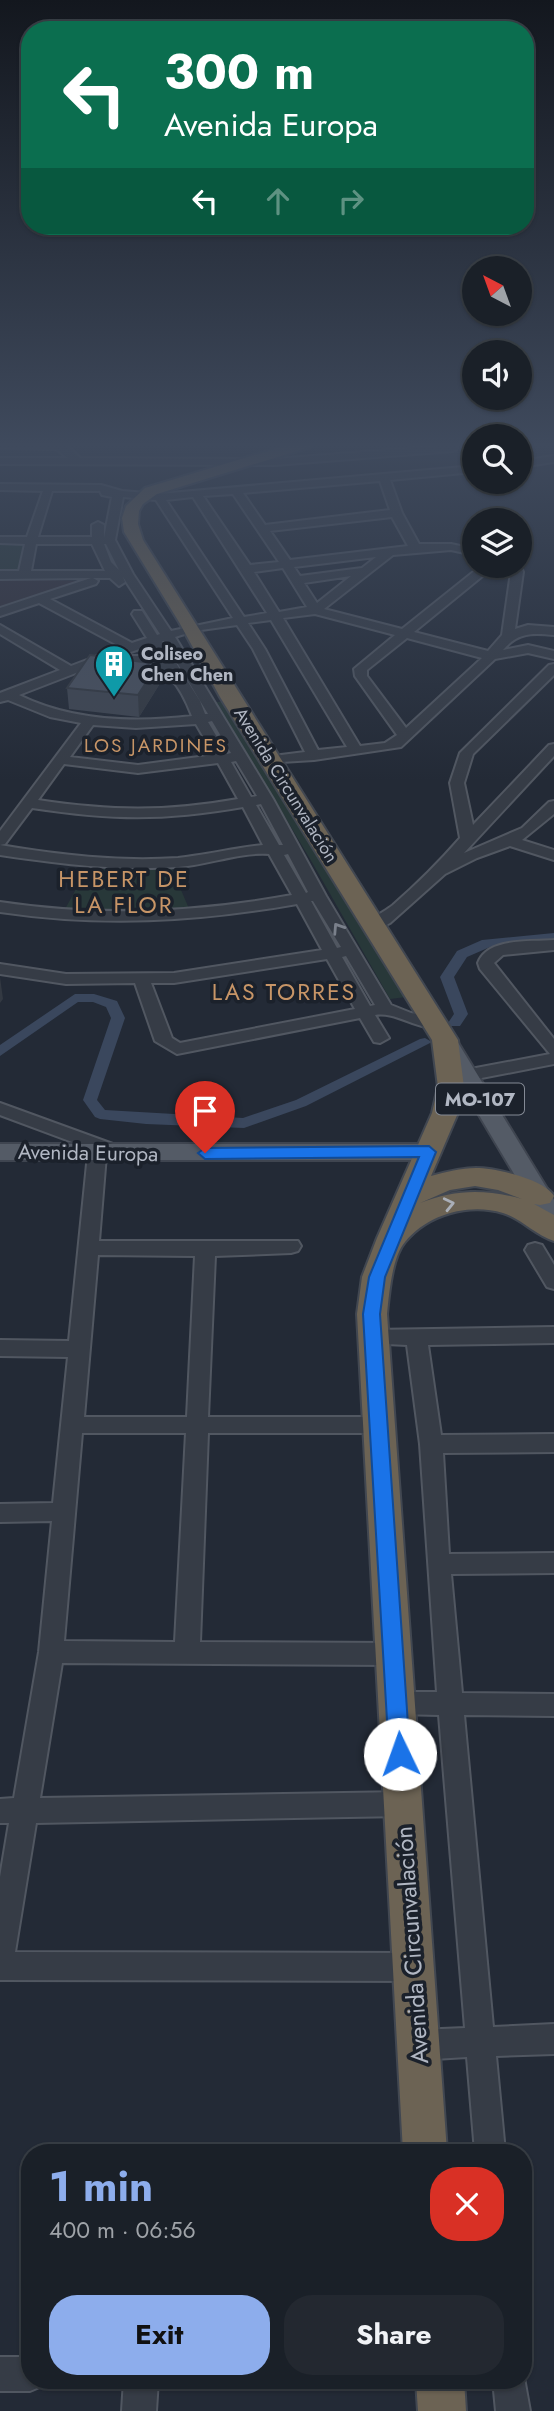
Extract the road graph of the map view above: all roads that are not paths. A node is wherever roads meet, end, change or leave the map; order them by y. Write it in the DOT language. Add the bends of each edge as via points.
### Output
graph roads {
  1 [pos="28,557"];
  2 [pos="102,557"];
  3 [pos="146,557"];
  4 [pos="194,557"];
  5 [pos="239,557"];
  6 [pos="281,557"];
  7 [pos="354,557"];
  8 [pos="385,557"];
  9 [pos="287,565"];
  10 [pos="247,569"];
  11 [pos="368,571"];
  12 [pos="120,574"];
  13 [pos="0,575"];
  14 [pos="24,575"];
  15 [pos="473,578"];
  16 [pos="516,578"];
  17 [pos="297,580"];
  18 [pos="40,599"];
  19 [pos="315,610"];
  20 [pos="0,612"];
  21 [pos="273,615"];
  22 [pos="241,621"];
  23 [pos="190,625"];
  24 [pos="0,629"];
  25 [pos="554,631"];
  26 [pos="401,634"];
  27 [pos="159,636"];
  28 [pos="508,636"];
  29 [pos="128,646"];
  30 [pos="554,655"];
  31 [pos="491,656"];
  32 [pos="94,661"];
  33 [pos="554,668"];
  34 [pos="66,669"];
  35 [pos="171,669"];
  36 [pos="191,677"];
  37 [pos="2,692"];
  38 [pos="207,718"];
  39 [pos="90,720"];
  40 [pos="405,736"];
  41 [pos="554,748"];
  42 [pos="356,751"];
  43 [pos="314,755"];
  44 [pos="240,756"];
  45 [pos="223,758"];
  46 [pos="62,760"];
  47 [pos="270,761"];
  48 [pos="266,799"];
  49 [pos="248,802"];
  50 [pos="28,803"];
  51 [pos="554,805"];
  52 [pos="468,839"];
  53 [pos="0,841"];
  54 [pos="512,842"];
  55 [pos="278,846"];
  56 [pos="0,850"];
  57 [pos="554,855"];
  58 [pos="440,871"];
  59 [pos="311,897"];
  60 [pos="0,907"];
  61 [pos="374,925"];
  62 [pos="554,945"];
  63 [pos="353,950"];
  64 [pos="334,953"];
  65 [pos="0,969"];
  66 [pos="141,978"];
  67 [pos="385,1008"];
  68 [pos="366,1012"];
  69 [pos="440,1031"];
  70 [pos="380,1038"];
  71 [pos="554,1050"];
  72 [pos="554,1059"];
  73 [pos="466,1075"];
  74 [pos="0,1109"];
  75 [pos="0,1152"];
  76 [pos="429,1152"];
  77 [pos="97,1154"];
  78 [pos="121,1154"];
  79 [pos="410,1195"];
  80 [pos="540,1196"];
  81 [pos="554,1220"];
  82 [pos="391,1238"];
  83 [pos="545,1240"];
  84 [pos="291,1246"];
  85 [pos="89,1248"];
  86 [pos="205,1249"];
  87 [pos="554,1282"];
  88 [pos="554,1335"];
  89 [pos="372,1338"];
  90 [pos="417,1338"];
  91 [pos="0,1348"];
  92 [pos="81,1349"];
  93 [pos="74,1425"];
  94 [pos="197,1425"];
  95 [pos="378,1425"];
  96 [pos="554,1443"];
  97 [pos="431,1444"];
  98 [pos="65,1512"];
  99 [pos="0,1513"];
  100 [pos="554,1563"];
  101 [pos="438,1564"];
  102 [pos="51,1653"];
  103 [pos="187,1653"];
  104 [pos="394,1654"];
  105 [pos="397,1703"];
  106 [pos="451,1703"];
  107 [pos="554,1705"];
  108 [pos="402,1804"];
  109 [pos="11,1811"];
  110 [pos="0,1959"];
  111 [pos="0,1966"];
  112 [pos="413,1967"];
  113 [pos="554,2039"];
  114 [pos="480,2044"];
  115 [pos="418,2045"];
  116 [pos="424,2144"];
  117 [pos="489,2144"];
  118 [pos="0,2374"];
  119 [pos="21,2374"];
  120 [pos="140,2389"];
  121 [pos="441,2389"];
  122 [pos="511,2389"];
  123 [pos="139,2411"];
  124 [pos="442,2411"];
  125 [pos="513,2411"];
  1 -- 14 [label="street"];
  2 -- 12 [label="street"];
  3 -- 23 [label="highway, Avenida Circunvalación"];
  4 -- 22 [label="street"];
  5 -- 10 [label="street"];
  6 -- 9 [label="street"];
  7 -- 9 [label="street"];
  8 -- 11 [label="street"];
  9 -- 10 [label="street"];
  9 -- 17 [label="street"];
  10 -- 21 [label="street"];
  11 -- 17 [label="street"];
  11 -- 19 [label="street"];
  12 -- 14 [label="street"];
  12 -- 18 [label="street"];
  12 -- 27 [label="street"];
  13 -- 14 [label="street"];
  15 -- 26 [label="street"];
  16 -- 28 [label="street"];
  17 -- 19 [label="street"];
  18 -- 20 [label="street"];
  18 -- 29 [label="street"];
  19 -- 21 [label="street"];
  19 -- 26 [label="street"];
  21 -- 22 [label="street"];
  21 -- 42 [label="street"];
  22 -- 23 [label="street"];
  22 -- 43 [label="street"];
  23 -- 27 [label="street"];
  23 -- 47 [label="highway, Avenida Circunvalación"];
  24 -- 34 [label="street"];
  25 -- 28 [label="street" via="528,629"];
  26 -- 31 [label="street"];
  26 -- 40 [label="street" via="359,671"];
  27 -- 29 [label="street"];
  27 -- 35 [label="street"];
  27 -- 36 [label="street"];
  28 -- 31 [label="street"];
  29 -- 32 [label="street"];
  29 -- 34 [label="street"];
  30 -- 31 [label="street" via="528,649"];
  31 -- 40 [label="street"];
  32 -- 34 [label="street"];
  32 -- 35 [label="street" via="148,660"];
  33 -- 52 [label="street" via="467,753 457,783"];
  34 -- 37 [label="street"];
  35 -- 36 [label="street"];
  35 -- 38 [label="street"];
  36 -- 38 [label="street"];
  37 -- 39 [label="street"];
  38 -- 39 [label="street" via="145,724"];
  38 -- 44 [label="street"];
  38 -- 45 [label="street"];
  39 -- 46 [label="street"];
  40 -- 42 [label="street" via="387,747"];
  41 -- 52 [label="street"];
  42 -- 43 [label="street"];
  43 -- 47 [label="street"];
  44 -- 45 [label="street"];
  44 -- 48 [label="street"];
  45 -- 46 [label="street" via="138,769"];
  45 -- 49 [label="street"];
  46 -- 50 [label="street"];
  47 -- 61 [label="highway, Avenida Circunvalación"];
  48 -- 49 [label="street"];
  48 -- 55 [label="street"];
  49 -- 50 [label="street" via="147,815"];
  49 -- 55 [label="street"];
  50 -- 53 [label="street"];
  51 -- 54 [label="street" via="540,823"];
  52 -- 58 [label="street"];
  54 -- 57 [label="street"];
  54 -- 58 [label="street"];
  55 -- 56 [label="street" via="180,862 128,864 84,863"];
  55 -- 59 [label="street"];
  58 -- 61 [label="street" via="393,916"];
  59 -- 60 [label="street" via="169,916 82,917"];
  63 -- 59 [label="street, one-way"];
  59 -- 64 [label="street"];
  61 -- 69 [label="highway, Avenida Circunvalación"];
  62 -- 71 [label="street" via="500,950 485,962"];
  63 -- 64 [label="street"];
  63 -- 67 [label="street"];
  64 -- 66 [label="street" via="174,978"];
  64 -- 68 [label="street"];
  65 -- 66 [label="street" via="66,979"];
  66 -- 68 [label="street" via="164,1041 177,1049"];
  67 -- 68 [label="street"];
  67 -- 69 [label="street"];
  68 -- 70 [label="street"];
  69 -- 73 [label="main road, Avenida Circunvalación / MO-107"];
  69 -- 76 [label="highway, Avenida Circunvalación" via="451,1087"];
  72 -- 73 [label="street"];
  73 -- 80 [label="main road, Avenida Circunvalación / MO-107"];
  74 -- 78 [label="street"];
  75 -- 77 [label="main road, Avenida Europa"];
  76 -- 78 [label="main road, Avenida Europa"];
  76 -- 79 [label="highway, Avenida Circunvalación"];
  77 -- 78 [label="main road, Avenida Europa"];
  77 -- 85 [label="street"];
  79 -- 80 [label="highway" via="462,1176 513,1184"];
  79 -- 82 [label="highway, Avenida Circunvalación"];
  80 -- 81 [label="main road, MO-107"];
  82 -- 83 [label="highway, one-way" via="430,1209 482,1199 523,1211"];
  82 -- 89 [label="highway, Avenida Circunvalación" via="377,1277"];
  83 -- 87 [label="street"];
  84 -- 86 [label="street"];
  85 -- 86 [label="street"];
  85 -- 92 [label="street"];
  86 -- 94 [label="street"];
  88 -- 90 [label="street"];
  89 -- 90 [label="street"];
  89 -- 95 [label="highway, Avenida Circunvalación"];
  90 -- 97 [label="street"];
  91 -- 92 [label="street"];
  92 -- 93 [label="street"];
  93 -- 94 [label="street"];
  93 -- 98 [label="street"];
  94 -- 95 [label="street"];
  94 -- 103 [label="street"];
  95 -- 104 [label="highway, Avenida Circunvalación"];
  96 -- 97 [label="street"];
  97 -- 101 [label="street"];
  98 -- 99 [label="street"];
  98 -- 102 [label="street"];
  100 -- 101 [label="street"];
  101 -- 106 [label="street"];
  102 -- 103 [label="street"];
  102 -- 109 [label="street"];
  103 -- 104 [label="street"];
  104 -- 105 [label="highway, Avenida Circunvalación"];
  105 -- 106 [label="street"];
  105 -- 108 [label="highway, Avenida Circunvalación"];
  106 -- 107 [label="street"];
  106 -- 114 [label="street"];
  108 -- 109 [label="street"];
  108 -- 112 [label="highway, Avenida Circunvalación"];
  109 -- 110 [label="street"];
  111 -- 112 [label="street"];
  112 -- 115 [label="highway, Avenida Circunvalación"];
  113 -- 114 [label="street"];
  114 -- 115 [label="street"];
  114 -- 117 [label="street"];
  115 -- 116 [label="highway, Avenida Circunvalación"];
  118 -- 119 [label="street"];
  120 -- 123 [label="street"];
  121 -- 124 [label="highway"];
  122 -- 125 [label="street"];
}
